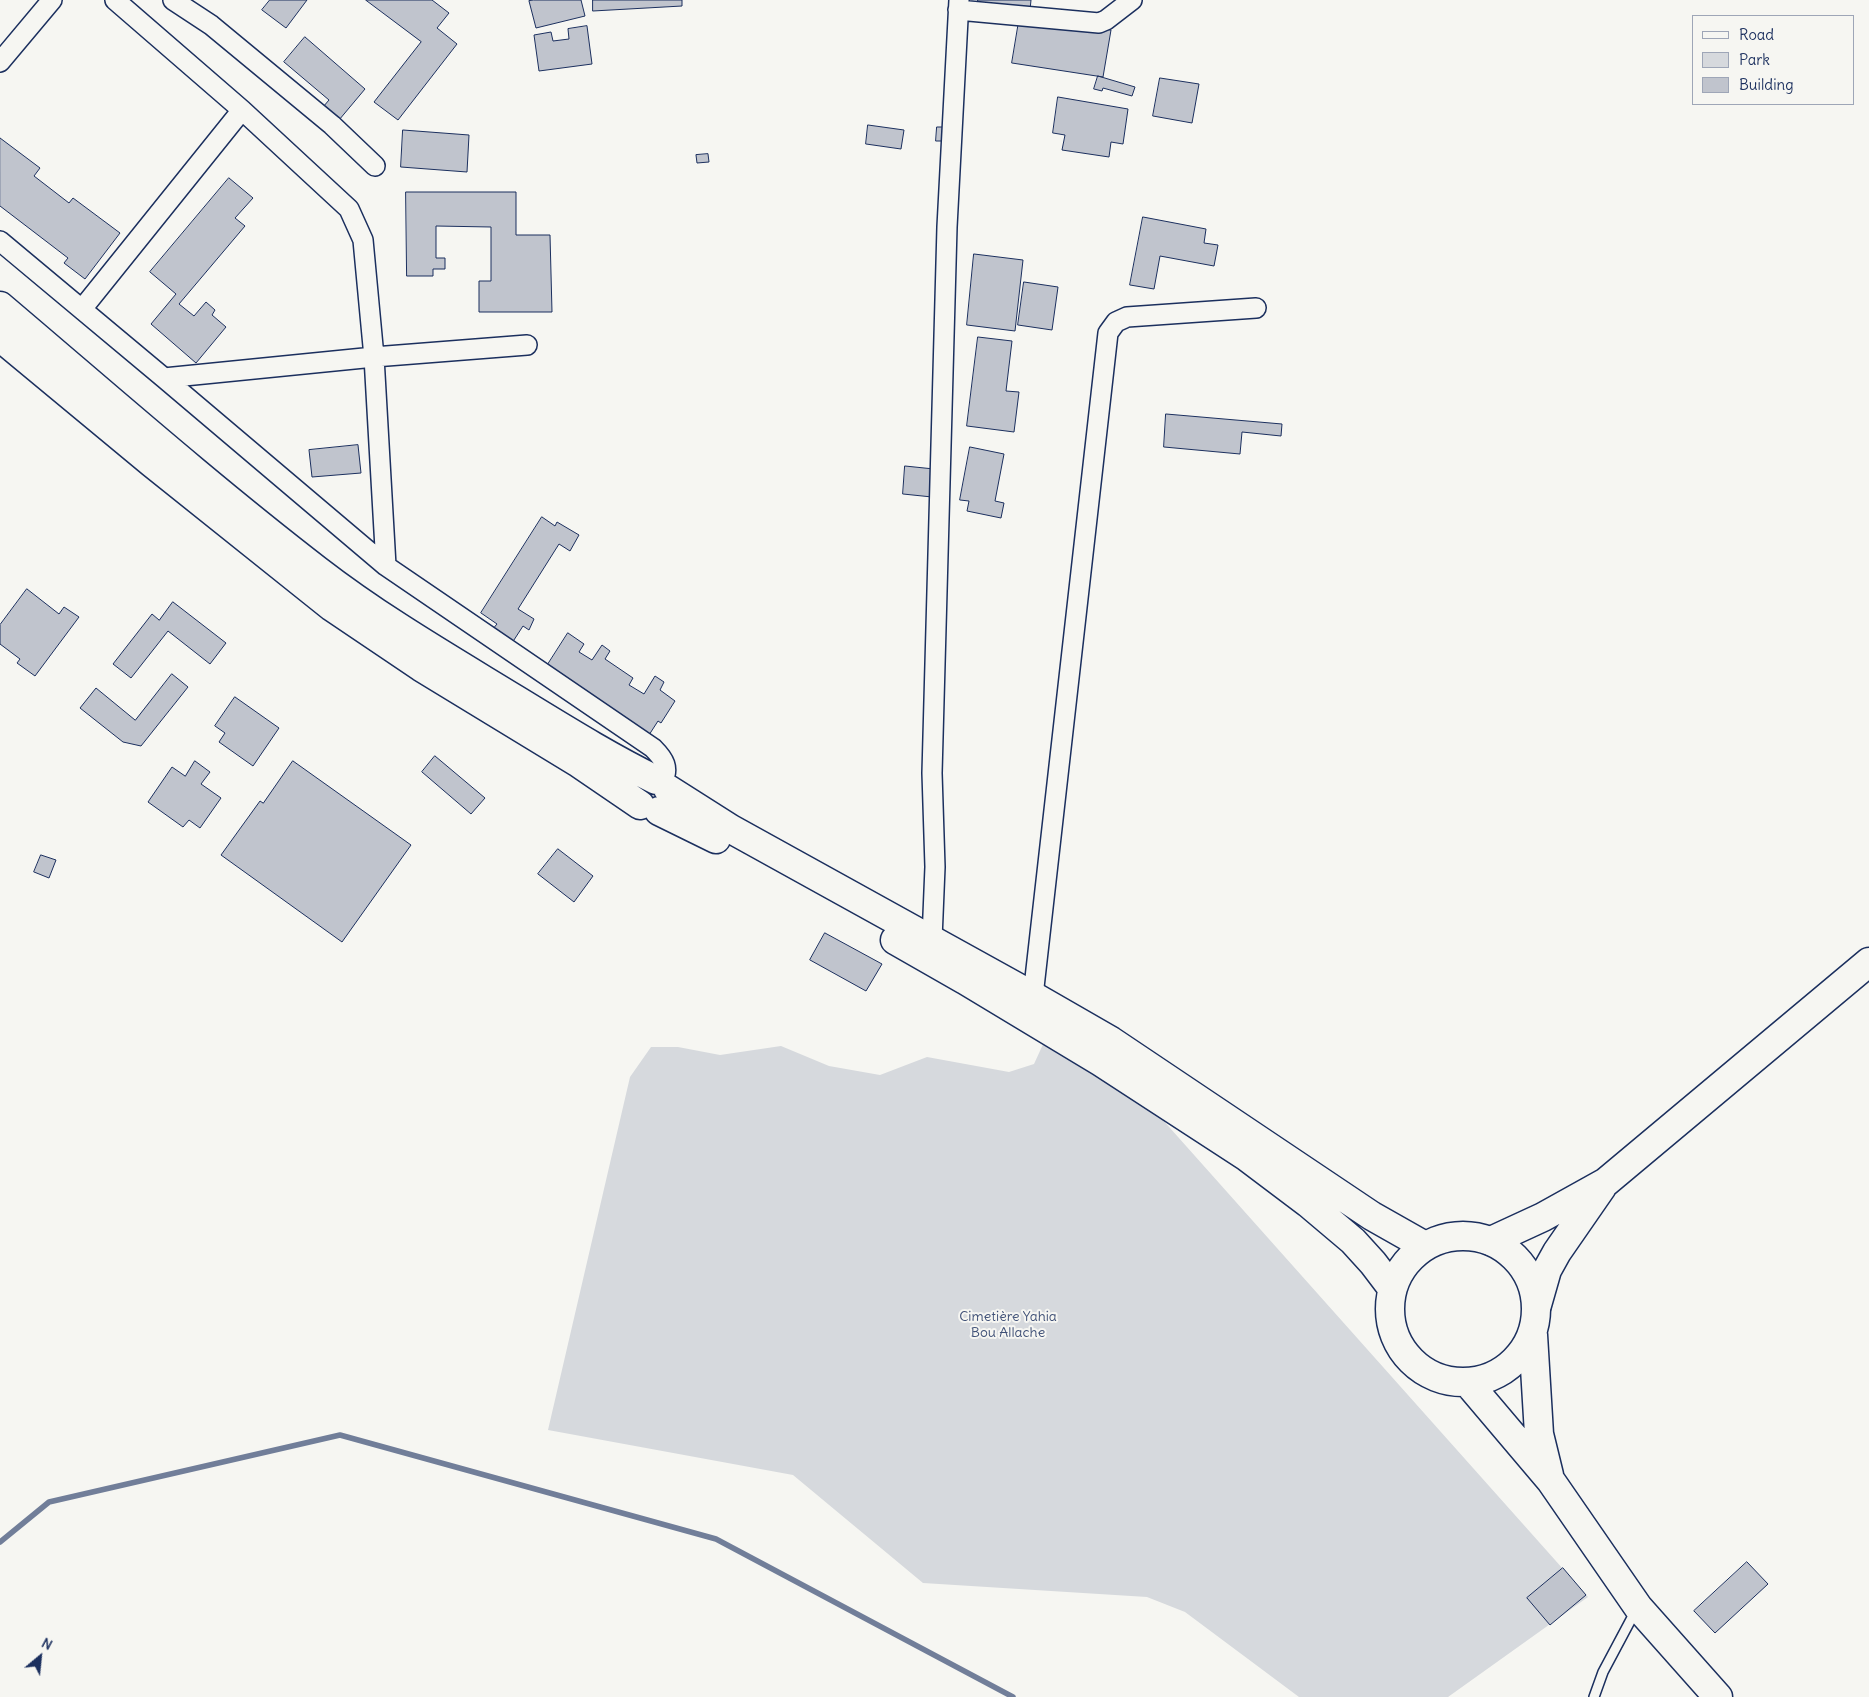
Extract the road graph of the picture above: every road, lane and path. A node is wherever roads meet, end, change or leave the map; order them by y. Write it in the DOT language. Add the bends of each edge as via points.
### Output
graph roads {
  1 [pos="52,0"];
  2 [pos="115,0"];
  3 [pos="173,0"];
  4 [pos="1132,0"];
  5 [pos="958,5"];
  6 [pos="0,62"];
  7 [pos="242,110"];
  8 [pos="375,166"];
  9 [pos="0,241"];
  10 [pos="0,306"];
  11 [pos="1256,308"];
  12 [pos="82,309"];
  13 [pos="0,337"];
  14 [pos="527,345"];
  15 [pos="374,357"];
  16 [pos="164,378"];
  17 [pos="386,566"];
  18 [pos="657,794"];
  19 [pos="932,939"];
  20 [pos="1869,962"];
  21 [pos="1033,996"];
  22 [pos="1606,1182"];
  23 [pos="1491,1240"];
  24 [pos="1424,1246"];
  25 [pos="1392,1288"];
  26 [pos="1537,1305"];
  27 [pos="1533,1335"];
  28 [pos="1468,1383"];
  29 [pos="1550,1481"];
  30 [pos="1638,1608"];
  31 [pos="1594,1697"];
  32 [pos="1718,1697"];
  1 -- 6 [label="street"];
  2 -- 7 [label="street"];
  3 -- 8 [label="street" via="211,25 332,125"];
  4 -- 5 [label="street" via="1100,23"];
  5 -- 19 [label="street" via="947,227 932,773 935,868"];
  7 -- 12 [label="street"];
  7 -- 15 [label="street" via="349,210 363,240"];
  9 -- 12 [label="street"];
  10 -- 18 [label="main road" via="175,455 317,570 368,607 587,742"];
  11 -- 21 [label="street" via="1127,317 1116,322 1108,333"];
  12 -- 16 [label="street"];
  13 -- 18 [label="main road" via="332,607 414,662 577,762"];
  14 -- 15 [label="street"];
  15 -- 16 [label="street"];
  15 -- 17 [label="street"];
  16 -- 17 [label="street"];
  17 -- 18 [label="street" via="653,748 664,760 667,772"];
  18 -- 19 [label="main road" via="732,829"];
  18 -- 25 [label="main road" via="716,839 965,980 1231,1146 1275,1177 1353,1241"];
  19 -- 21 [label="main road"];
  20 -- 22 [label="main road"];
  21 -- 24 [label="main road" via="1111,1042 1372,1216"];
  22 -- 23 [label="main road" via="1543,1217"];
  22 -- 26 [label="main road" via="1557,1252 1547,1270"];
  23 -- 24 [label="main road" via="1469,1235 1446,1237"];
  23 -- 26 [label="main road" via="1509,1251 1523,1266 1533,1285"];
  24 -- 25 [label="main road" via="1410,1257"];
  25 -- 28 [label="main road" via="1389,1312 1394,1335 1405,1355 1423,1371 1444,1380"];
  26 -- 27 [label="main road"];
  27 -- 28 [label="main road" via="1522,1354 1507,1368 1488,1379"];
  27 -- 29 [label="main road" via="1540,1434"];
  28 -- 29 [label="main road"];
  29 -- 30 [label="main road"];
  30 -- 31 [label="lane" via="1603,1672"];
  30 -- 32 [label="main road"];
}
